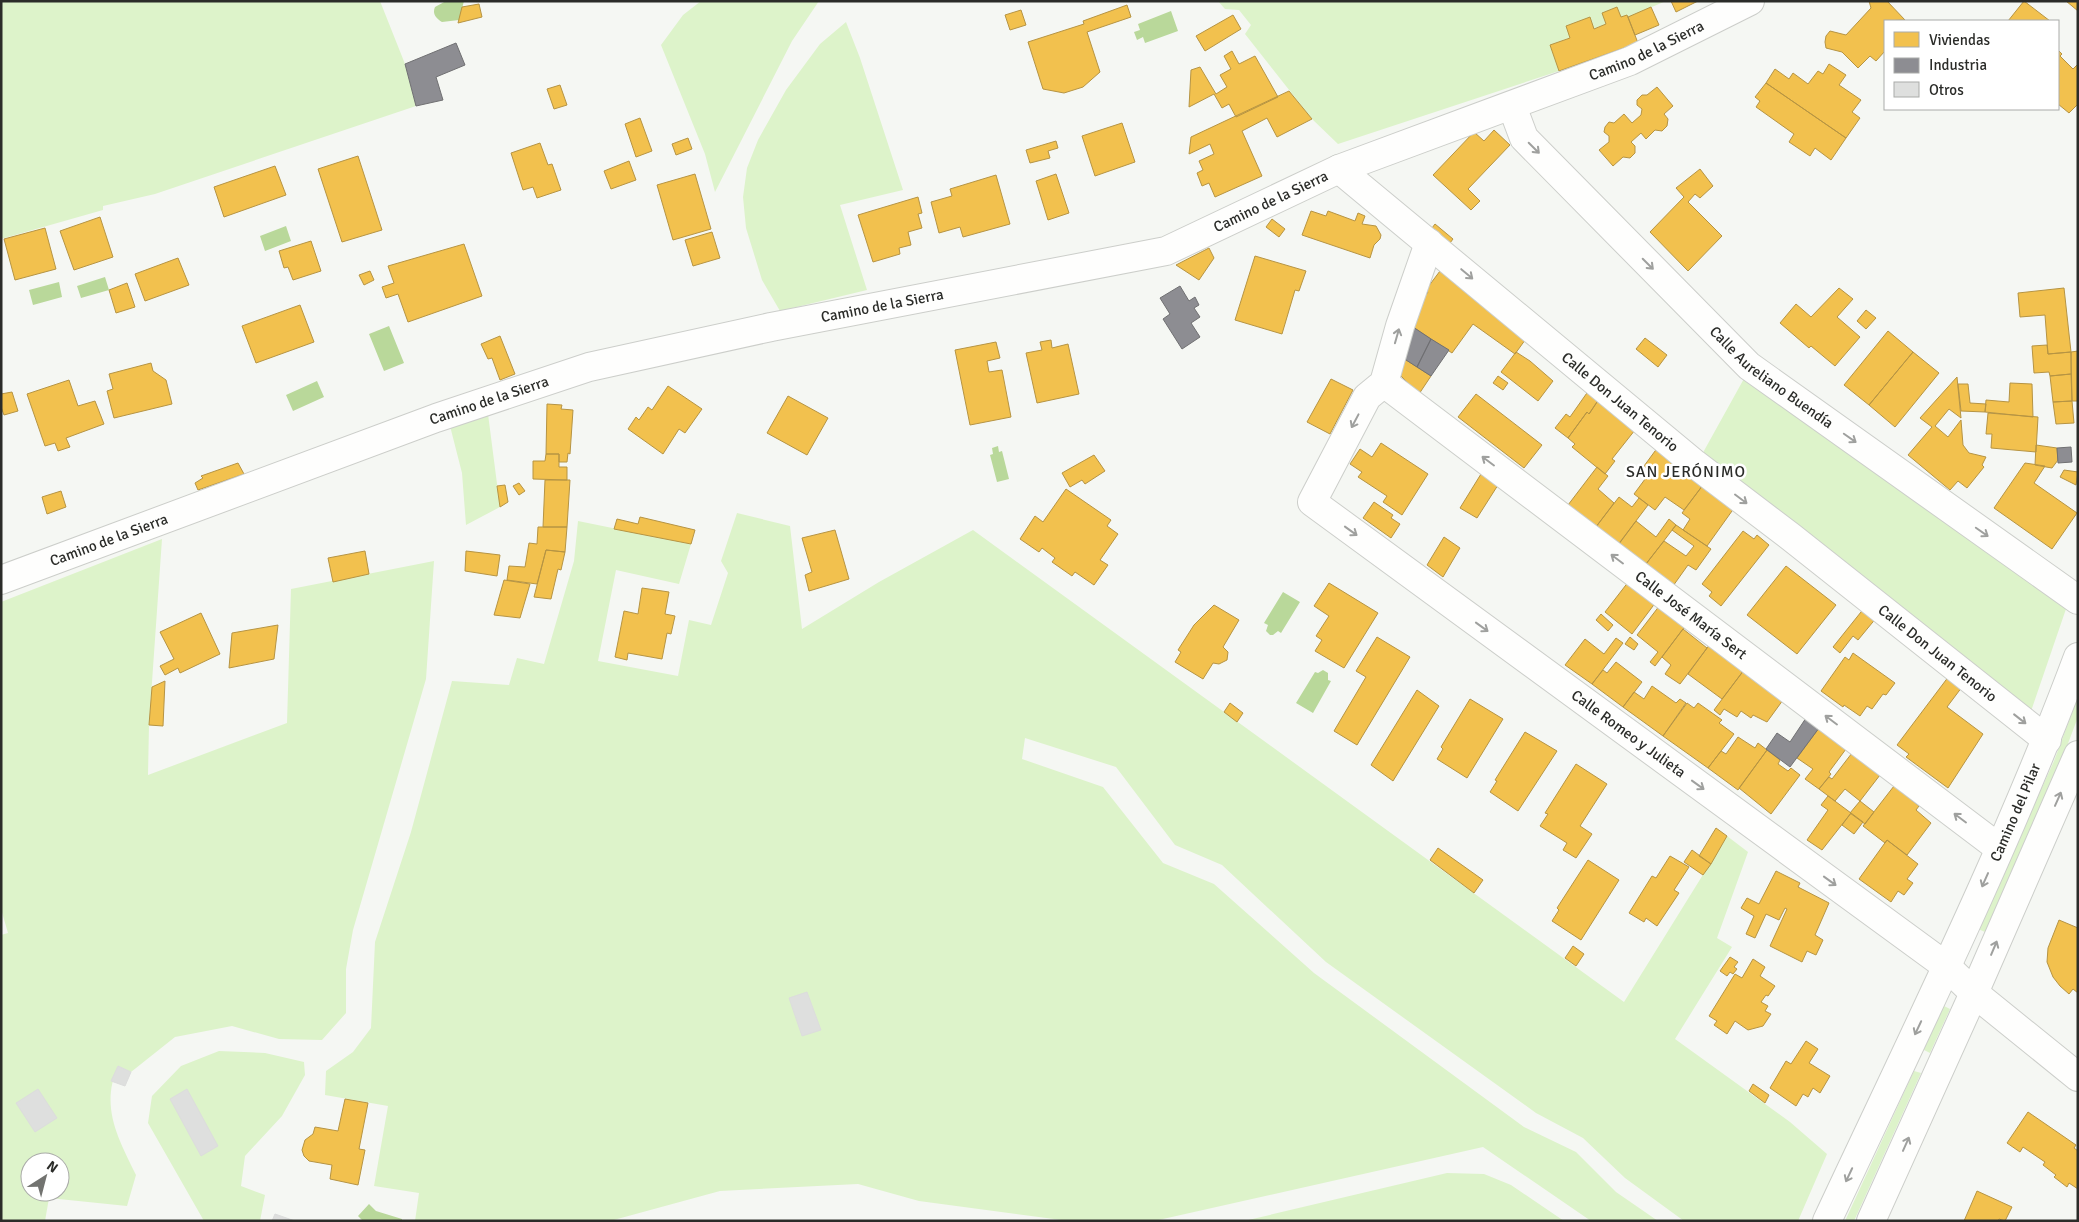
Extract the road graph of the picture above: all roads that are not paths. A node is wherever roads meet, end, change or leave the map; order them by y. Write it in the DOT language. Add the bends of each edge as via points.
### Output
graph roads {
  1 [pos="1750,1"];
  2 [pos="1512,106"];
  3 [pos="1339,169"];
  4 [pos="1430,243"];
  5 [pos="1384,383"];
  6 [pos="1,580"];
  7 [pos="2078,600"];
  8 [pos="2078,657"];
  9 [pos="2047,740"];
  10 [pos="2078,755"];
  11 [pos="1999,848"];
  12 [pos="1946,966"];
  13 [pos="1974,993"];
  14 [pos="2078,1077"];
  15 [pos="1827,1221"];
  16 [pos="1871,1221"];
  1 -- 2 [label="street, Camino de la Sierra" via="1630,61"];
  2 -- 3 [label="street, Camino de la Sierra"];
  2 -- 7 [label="street, Calle Aureliano Buendía, one-way" via="1524,138 1749,366"];
  3 -- 4 [label="street, Calle Don Juan Tenorio"];
  3 -- 6 [label="street, Camino de la Sierra" via="1166,251 771,327 584,369 436,418"];
  5 -- 4 [label="street, one-way" via="1400,326"];
  4 -- 9 [label="street, Calle Don Juan Tenorio, one-way" via="1695,464"];
  11 -- 5 [label="street, Calle José María Sert, one-way"];
  5 -- 12 [label="street, Calle Romeo y Julieta, one-way" via="1367,397 1312,502"];
  8 -- 9 [label="street, Camino del Pilar"];
  9 -- 11 [label="street, Camino del Pilar"];
  13 -- 10 [label="street, one-way"];
  11 -- 12 [label="street, Camino del Pilar, one-way"];
  12 -- 13 [label="street"];
  12 -- 15 [label="street, Camino del Pilar, one-way"];
  13 -- 14 [label="street"];
  16 -- 13 [label="street, one-way"];
}
